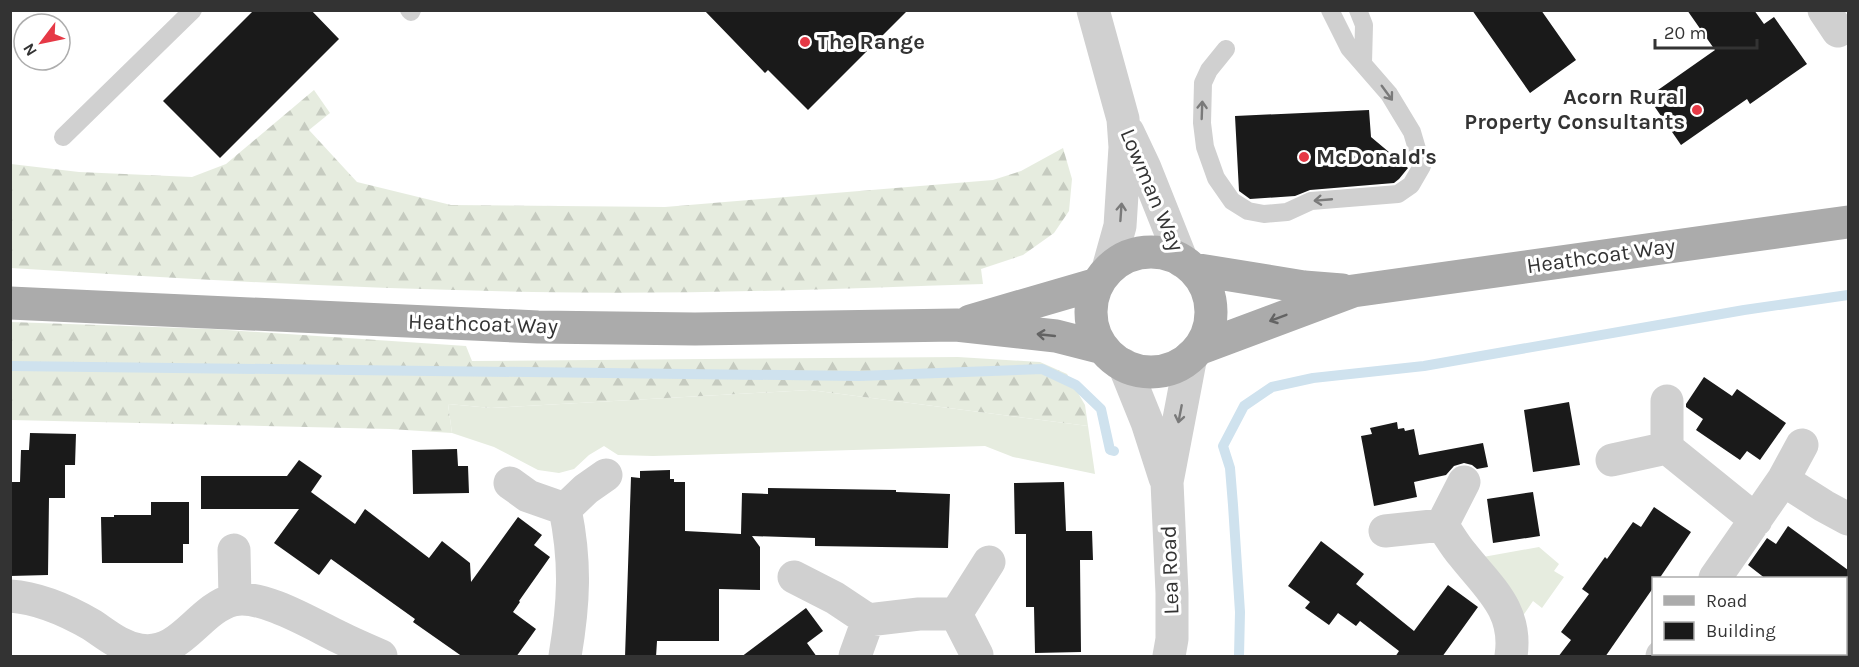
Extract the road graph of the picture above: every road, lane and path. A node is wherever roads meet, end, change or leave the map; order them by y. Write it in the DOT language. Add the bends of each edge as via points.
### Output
graph roads {
  1 [pos="193,10"];
  2 [pos="1093,10"];
  3 [pos="1330,10"];
  4 [pos="1358,10"];
  5 [pos="1226,49"];
  6 [pos="1363,63"];
  7 [pos="1123,119"];
  8 [pos="63,137"];
  9 [pos="1848,222"];
  10 [pos="1187,265"];
  11 [pos="1103,277"];
  12 [pos="1353,291"];
  13 [pos="10,303"];
  14 [pos="956,325"];
  15 [pos="1194,353"];
  16 [pos="1113,356"];
  17 [pos="1667,401"];
  18 [pos="1802,445"];
  19 [pos="1667,448"];
  20 [pos="1612,460"];
  21 [pos="606,475"];
  22 [pos="1783,480"];
  23 [pos="1167,482"];
  24 [pos="1464,482"];
  25 [pos="510,483"];
  26 [pos="565,509"];
  27 [pos="1848,519"];
  28 [pos="1756,520"];
  29 [pos="1442,525"];
  30 [pos="1385,531"];
  31 [pos="234,550"];
  32 [pos="989,562"];
  33 [pos="794,577"];
  34 [pos="1716,577"];
  35 [pos="10,596"];
  36 [pos="235,599"];
  37 [pos="956,614"];
  38 [pos="868,620"];
  39 [pos="977,655"];
  40 [pos="381,657"];
  41 [pos="565,657"];
  42 [pos="855,657"];
  43 [pos="1169,657"];
  44 [pos="1511,657"];
  1 -- 8 [label="lane"];
  2 -- 7 [label="street, Lowman Way"];
  3 -- 6 [label="lane" via="1349,48"];
  4 -- 6 [label="lane" via="1364,25"];
  6 -- 5 [label="lane, one-way" via="1389,94 1412,132 1422,166 1411,185 1398,194 1311,201 1287,212 1264,214 1248,211 1232,201 1216,178 1204,147 1203,83"];
  7 -- 10 [label="street, Lowman Way"];
  11 -- 7 [label="street, Lowman Way, one-way" via="1120,226"];
  9 -- 12 [label="main road, Heathcoat Way"];
  10 -- 11 [label="main road" via="1164,253 1144,252 1124,258"];
  10 -- 12 [label="main road, Heathcoat Way" via="1304,287"];
  10 -- 15 [label="main road" via="1203,283 1210,299 1211,317 1206,334"];
  11 -- 14 [label="main road, Heathcoat Way"];
  11 -- 16 [label="main road" via="1092,300 1091,317 1095,333"];
  12 -- 15 [label="main road, Heathcoat Way, one-way"];
  13 -- 14 [label="main road, Heathcoat Way" via="538,327"];
  16 -- 14 [label="main road, Heathcoat Way, one-way" via="1056,336"];
  15 -- 16 [label="main road" via="1176,366 1158,371 1141,371"];
  15 -- 23 [label="street, Lea Road, one-way"];
  16 -- 23 [label="street, Lea Road" via="1147,422"];
  17 -- 19 [label="street"];
  18 -- 22 [label="street"];
  19 -- 20 [label="street"];
  19 -- 28 [label="street"];
  21 -- 26 [label="street"];
  22 -- 27 [label="street"];
  22 -- 28 [label="street"];
  23 -- 43 [label="street, Lea Road" via="1172,593"];
  24 -- 29 [label="street"];
  25 -- 26 [label="street" via="528,496"];
  26 -- 41 [label="street" via="574,580"];
  28 -- 34 [label="street"];
  29 -- 30 [label="street"];
  29 -- 44 [label="street" via="1501,601 1513,643"];
  31 -- 36 [label="street"];
  32 -- 37 [label="street"];
  33 -- 38 [label="street"];
  35 -- 36 [label="street" via="44,603 67,612 118,643 153,651 171,645 215,607"];
  36 -- 40 [label="street" via="261,601 287,611"];
  37 -- 38 [label="street"];
  37 -- 39 [label="street"];
  38 -- 42 [label="street"];
}
